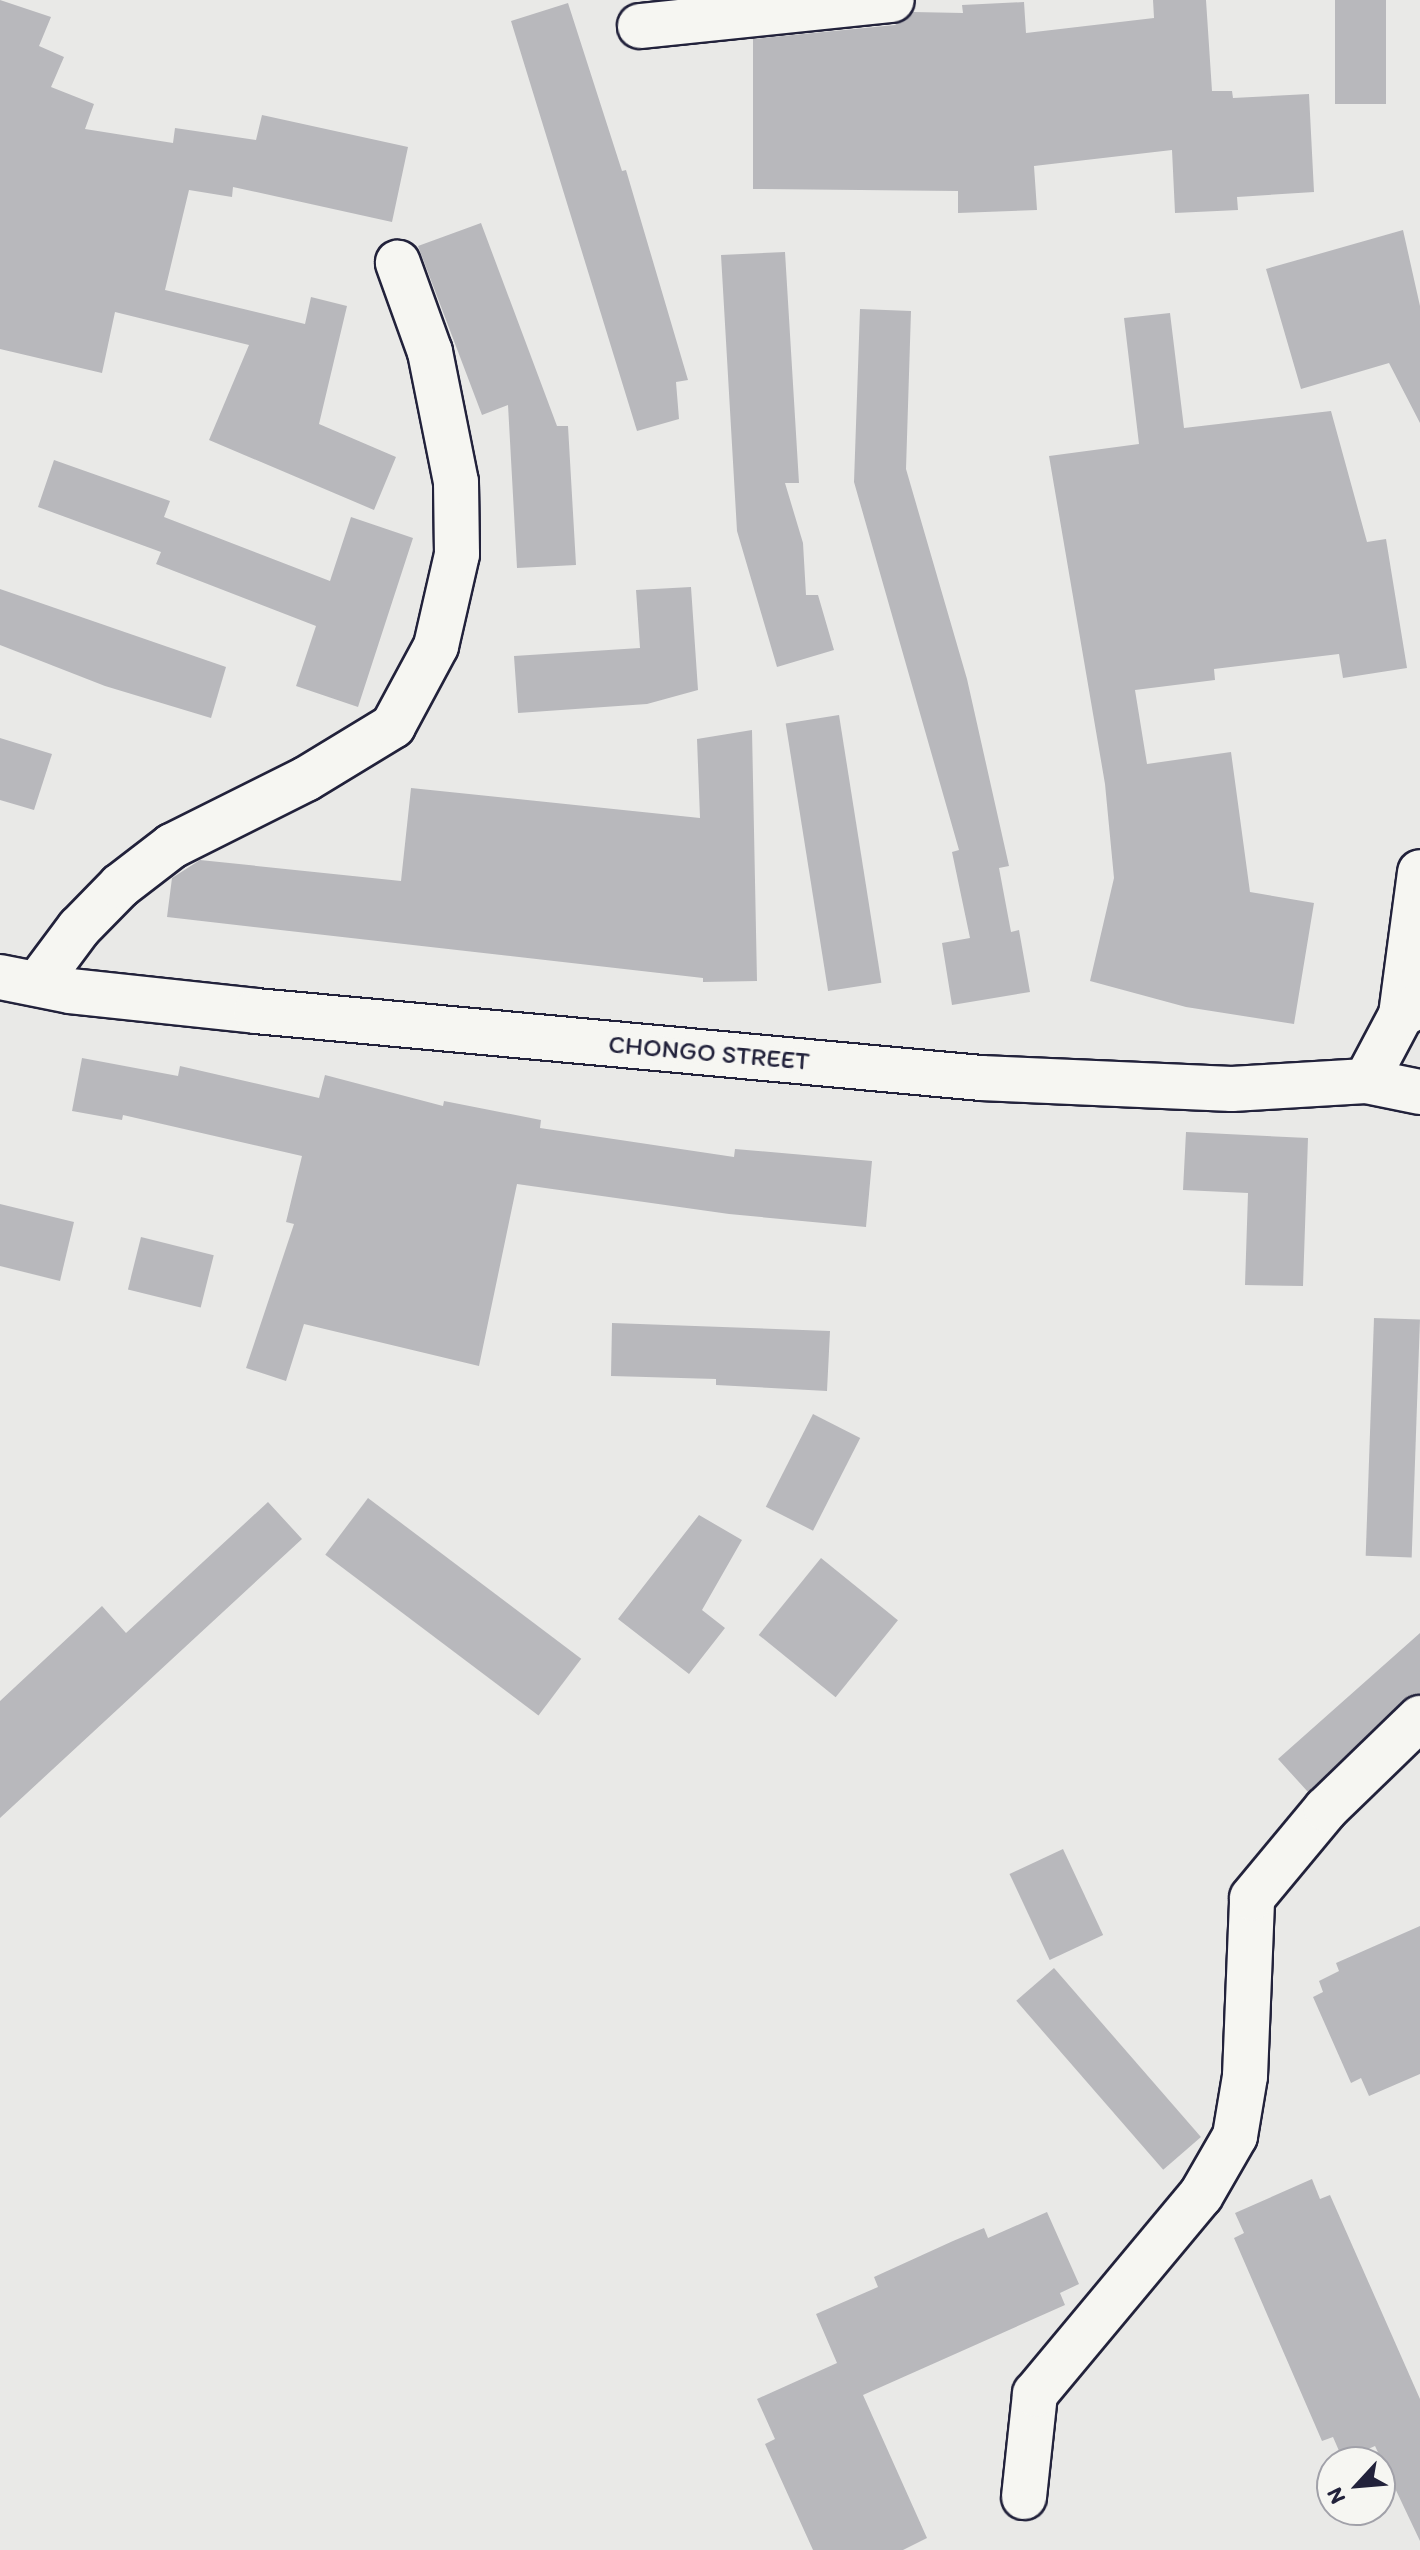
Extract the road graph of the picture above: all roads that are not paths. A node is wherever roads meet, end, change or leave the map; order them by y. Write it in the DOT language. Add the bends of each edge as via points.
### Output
graph roads {
  1 [pos="892,0"];
  2 [pos="640,26"];
  3 [pos="398,263"];
  4 [pos="1420,872"];
  5 [pos="19,980"];
  6 [pos="1410,1010"];
  7 [pos="1366,1081"];
  8 [pos="1420,1092"];
  9 [pos="1420,1718"];
  10 [pos="1024,2497"];
  1 -- 2 [label="street"];
  3 -- 5 [label="street" via="430,352 456,482 457,554 436,646 393,726 306,779 172,846 120,886"];
  4 -- 6 [label="street"];
  5 -- 7 [label="street, CHONGO STREET" via="256,1011 981,1078 1232,1089"];
  6 -- 7 [label="street"];
  7 -- 8 [label="street, CHONGO STREET"];
  9 -- 10 [label="street" via="1326,1809 1252,1898 1245,2076 1235,2136 1201,2195 1035,2394"];
}
